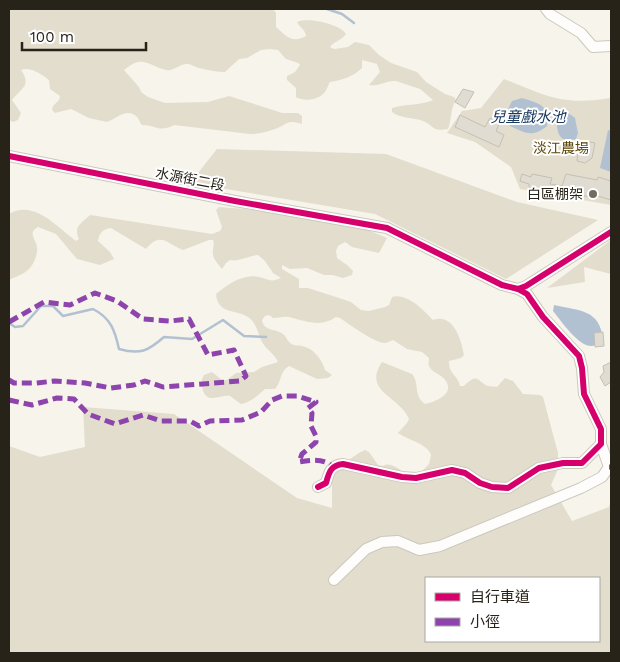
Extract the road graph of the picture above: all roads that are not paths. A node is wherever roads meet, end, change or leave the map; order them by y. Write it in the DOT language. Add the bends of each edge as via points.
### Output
graph roads {
  1 [pos="546,9"];
  2 [pos="611,46"];
  3 [pos="9,156"];
  4 [pos="611,232"];
  5 [pos="518,289"];
  6 [pos="601,444"];
  7 [pos="318,487"];
  8 [pos="334,580"];
  1 -- 2 [label="street" via="594,46"];
  3 -- 5 [label="street, 水源街二段" via="387,228 502,285"];
  4 -- 5 [label="street"];
  5 -- 6 [label="street" via="527,294 542,318 579,356 584,394 601,429"];
  6 -- 7 [label="street" via="582,463 539,468 508,488 480,484 465,473 452,470 416,478 343,464 331,469 326,483"];
  6 -- 8 [label="street" via="609,467 602,477 581,488 440,546 419,550 398,541 382,542 366,549"];
}
